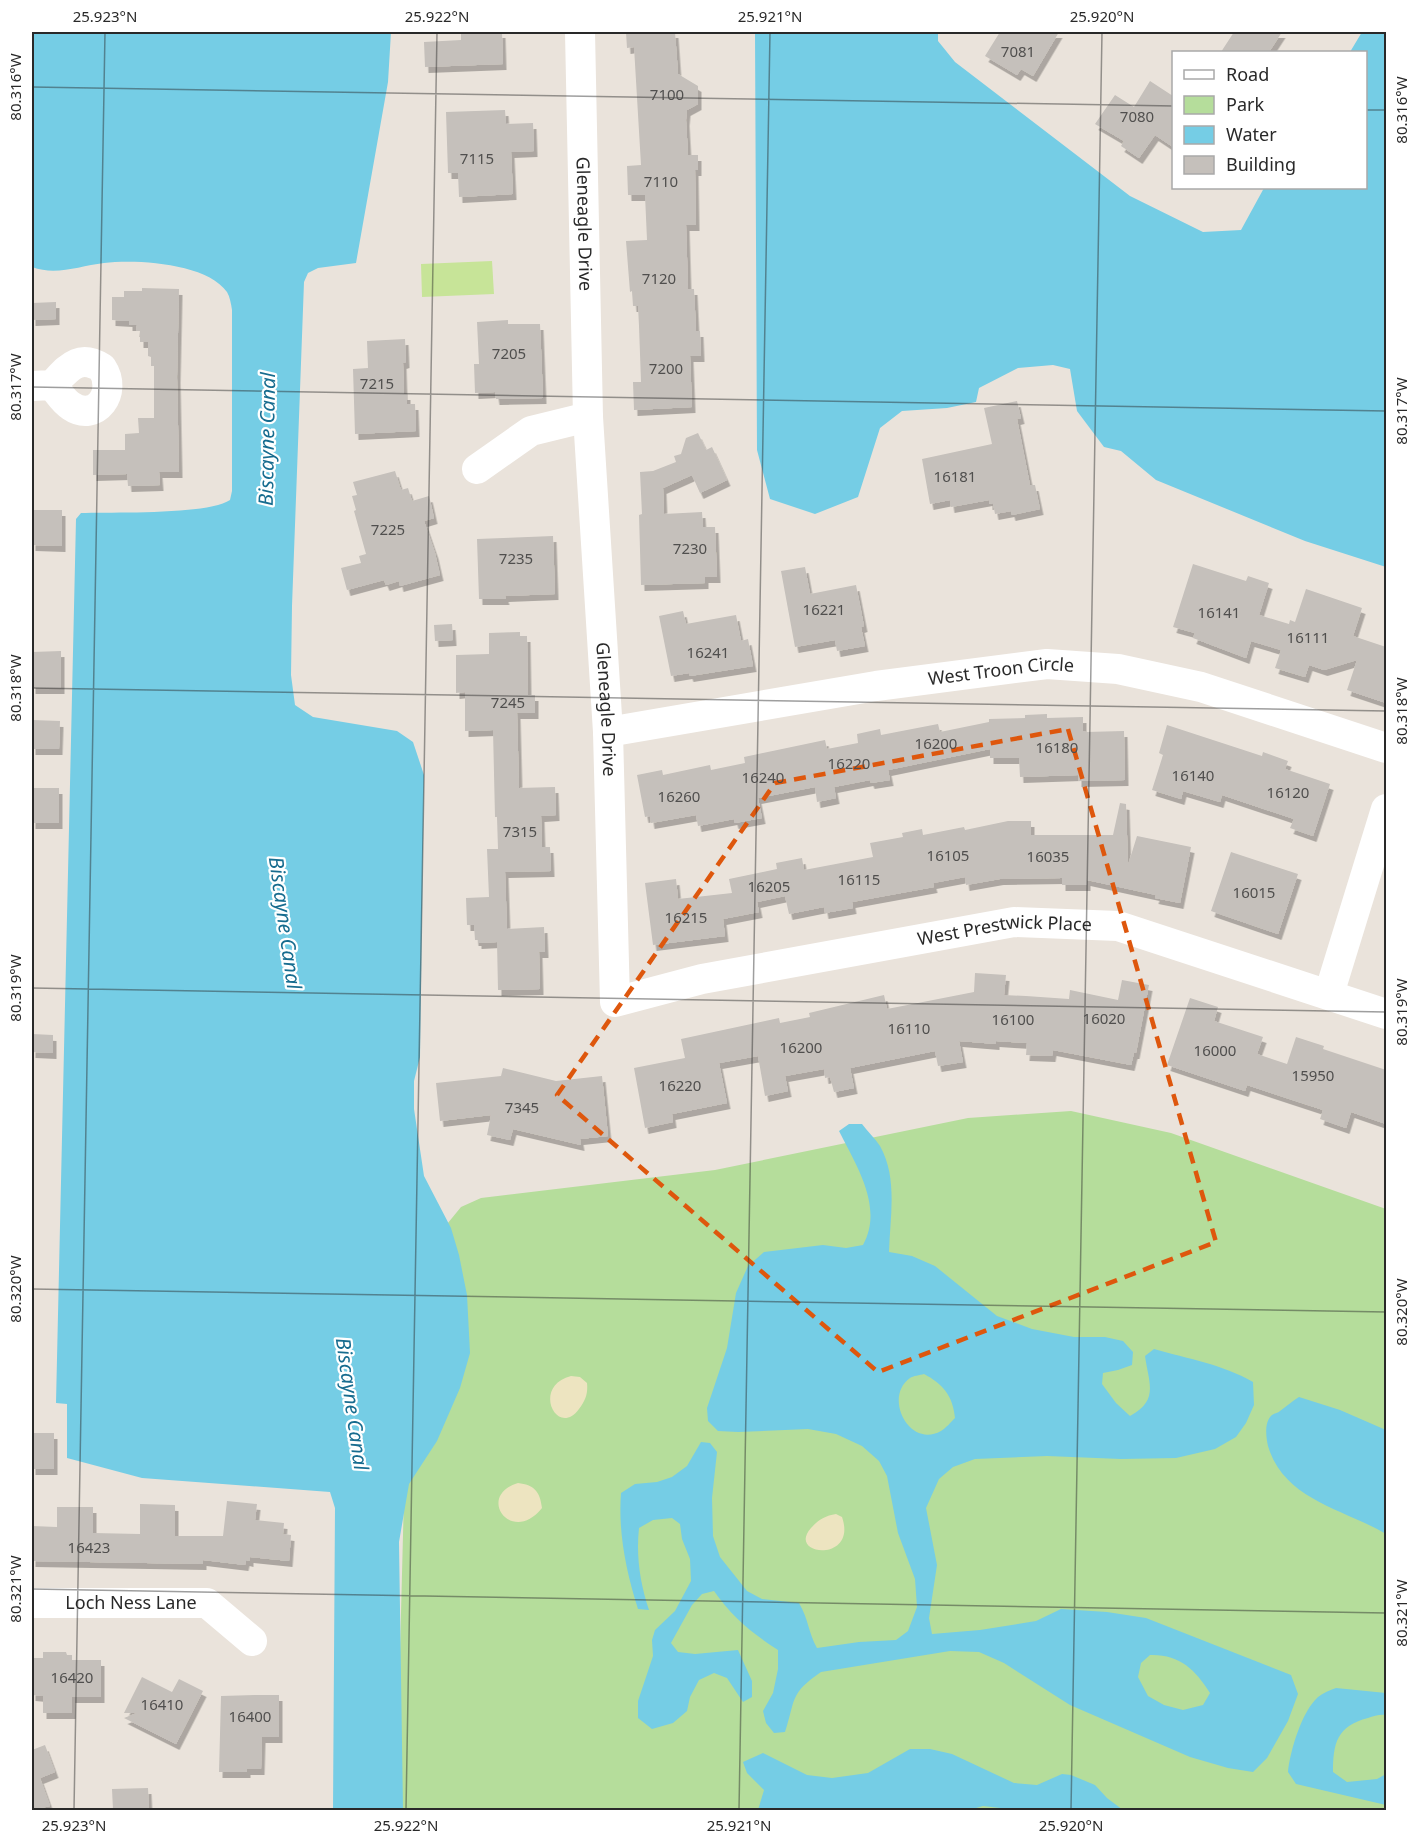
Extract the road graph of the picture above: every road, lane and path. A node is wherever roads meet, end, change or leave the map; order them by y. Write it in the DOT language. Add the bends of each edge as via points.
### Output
graph roads {
  1 [pos="580,32"];
  2 [pos="588,417"];
  3 [pos="477,469"];
  4 [pos="608,732"];
  5 [pos="1386,748"];
  6 [pos="1386,809"];
  7 [pos="1329,994"];
  8 [pos="615,1002"];
  9 [pos="1386,1014"];
  10 [pos="32,1603"];
  11 [pos="252,1641"];
  1 -- 2 [label="street, Gleneagle Drive"];
  2 -- 3 [label="street" via="531,431"];
  2 -- 4 [label="street, Gleneagle Drive"];
  4 -- 5 [label="street, West Troon Circle" via="876,686 1047,664 1118,669 1201,687"];
  4 -- 8 [label="street, Gleneagle Drive"];
  6 -- 7 [label="street"];
  7 -- 8 [label="street, West Prestwick Place" via="1118,926 1014,922 702,979"];
  7 -- 9 [label="street, West Prestwick Place"];
  10 -- 11 [label="street, Loch Ness Lane" via="207,1603"];
}
